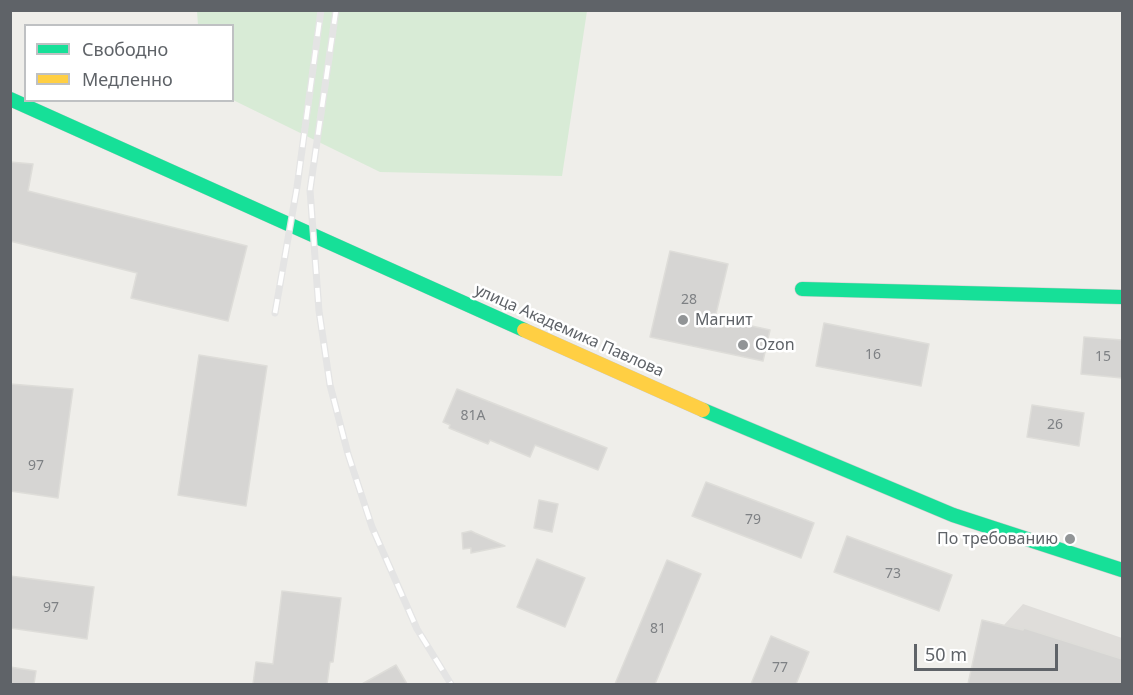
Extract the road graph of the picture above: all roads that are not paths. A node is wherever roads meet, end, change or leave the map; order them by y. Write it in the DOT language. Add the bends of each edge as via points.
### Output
graph roads {
  1 [pos="10,99"];
  2 [pos="802,289"];
  3 [pos="1122,297"];
  4 [pos="1122,570"];
  1 -- 4 [label="street, улица Академика Павлова" via="707,412 893,491 953,515"];
  2 -- 3 [label="street"];
}
